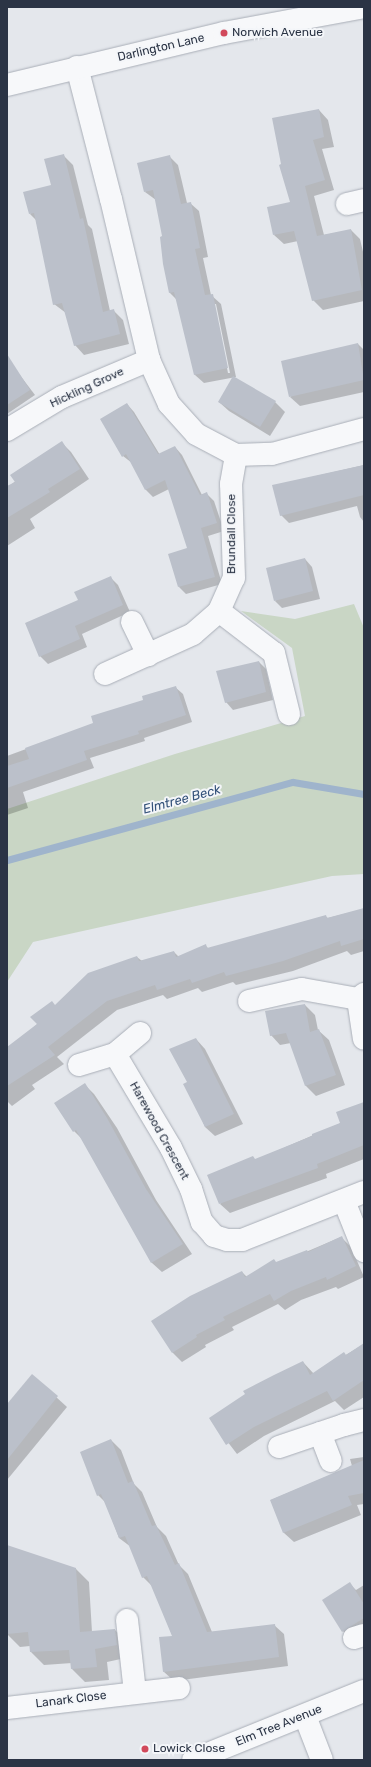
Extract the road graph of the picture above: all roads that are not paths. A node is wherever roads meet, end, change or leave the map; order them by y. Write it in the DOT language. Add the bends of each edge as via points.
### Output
graph roads {
  1 [pos="364,7"];
  2 [pos="77,67"];
  3 [pos="7,85"];
  4 [pos="148,360"];
  5 [pos="364,429"];
  6 [pos="7,430"];
  7 [pos="236,455"];
  8 [pos="219,611"];
  9 [pos="132,622"];
  10 [pos="148,655"];
  11 [pos="105,674"];
  12 [pos="289,714"];
  13 [pos="361,996"];
  14 [pos="249,1001"];
  15 [pos="140,1033"];
  16 [pos="364,1039"];
  17 [pos="115,1054"];
  18 [pos="79,1065"];
  19 [pos="364,1192"];
  20 [pos="344,1201"];
  21 [pos="364,1251"];
  22 [pos="364,1420"];
  23 [pos="320,1432"];
  24 [pos="279,1447"];
  25 [pos="331,1461"];
  26 [pos="127,1620"];
  27 [pos="179,1688"];
  28 [pos="364,1691"];
  29 [pos="135,1692"];
  30 [pos="7,1708"];
  31 [pos="305,1716"];
  32 [pos="193,1760"];
  33 [pos="322,1760"];
  1 -- 2 [label="street, Darlington Lane" via="224,33"];
  2 -- 3 [label="street, Darlington Lane"];
  2 -- 4 [label="street"];
  4 -- 6 [label="street, Hickling Grove" via="62,397"];
  4 -- 7 [label="street" via="169,404 192,429"];
  5 -- 7 [label="street" via="272,454"];
  7 -- 8 [label="street, Brundall Close" via="232,484 234,578"];
  8 -- 10 [label="street, Brundall Close" via="193,634"];
  8 -- 12 [label="street" via="274,653"];
  9 -- 10 [label="street"];
  10 -- 11 [label="street, Brundall Close"];
  13 -- 14 [label="street" via="302,989"];
  13 -- 16 [label="street"];
  15 -- 17 [label="street"];
  17 -- 18 [label="street"];
  17 -- 20 [label="street, Harewood Crescent" via="171,1148 191,1189 202,1222 214,1236 227,1240 242,1240"];
  19 -- 20 [label="street, Harewood Crescent"];
  20 -- 21 [label="street"];
  22 -- 23 [label="street"];
  23 -- 24 [label="street"];
  23 -- 25 [label="street"];
  26 -- 29 [label="street"];
  27 -- 29 [label="street, Lanark Close"];
  28 -- 31 [label="street, Elm Tree Avenue"];
  29 -- 30 [label="street, Lanark Close"];
  31 -- 32 [label="street, Elm Tree Avenue"];
  31 -- 33 [label="street"];
}
